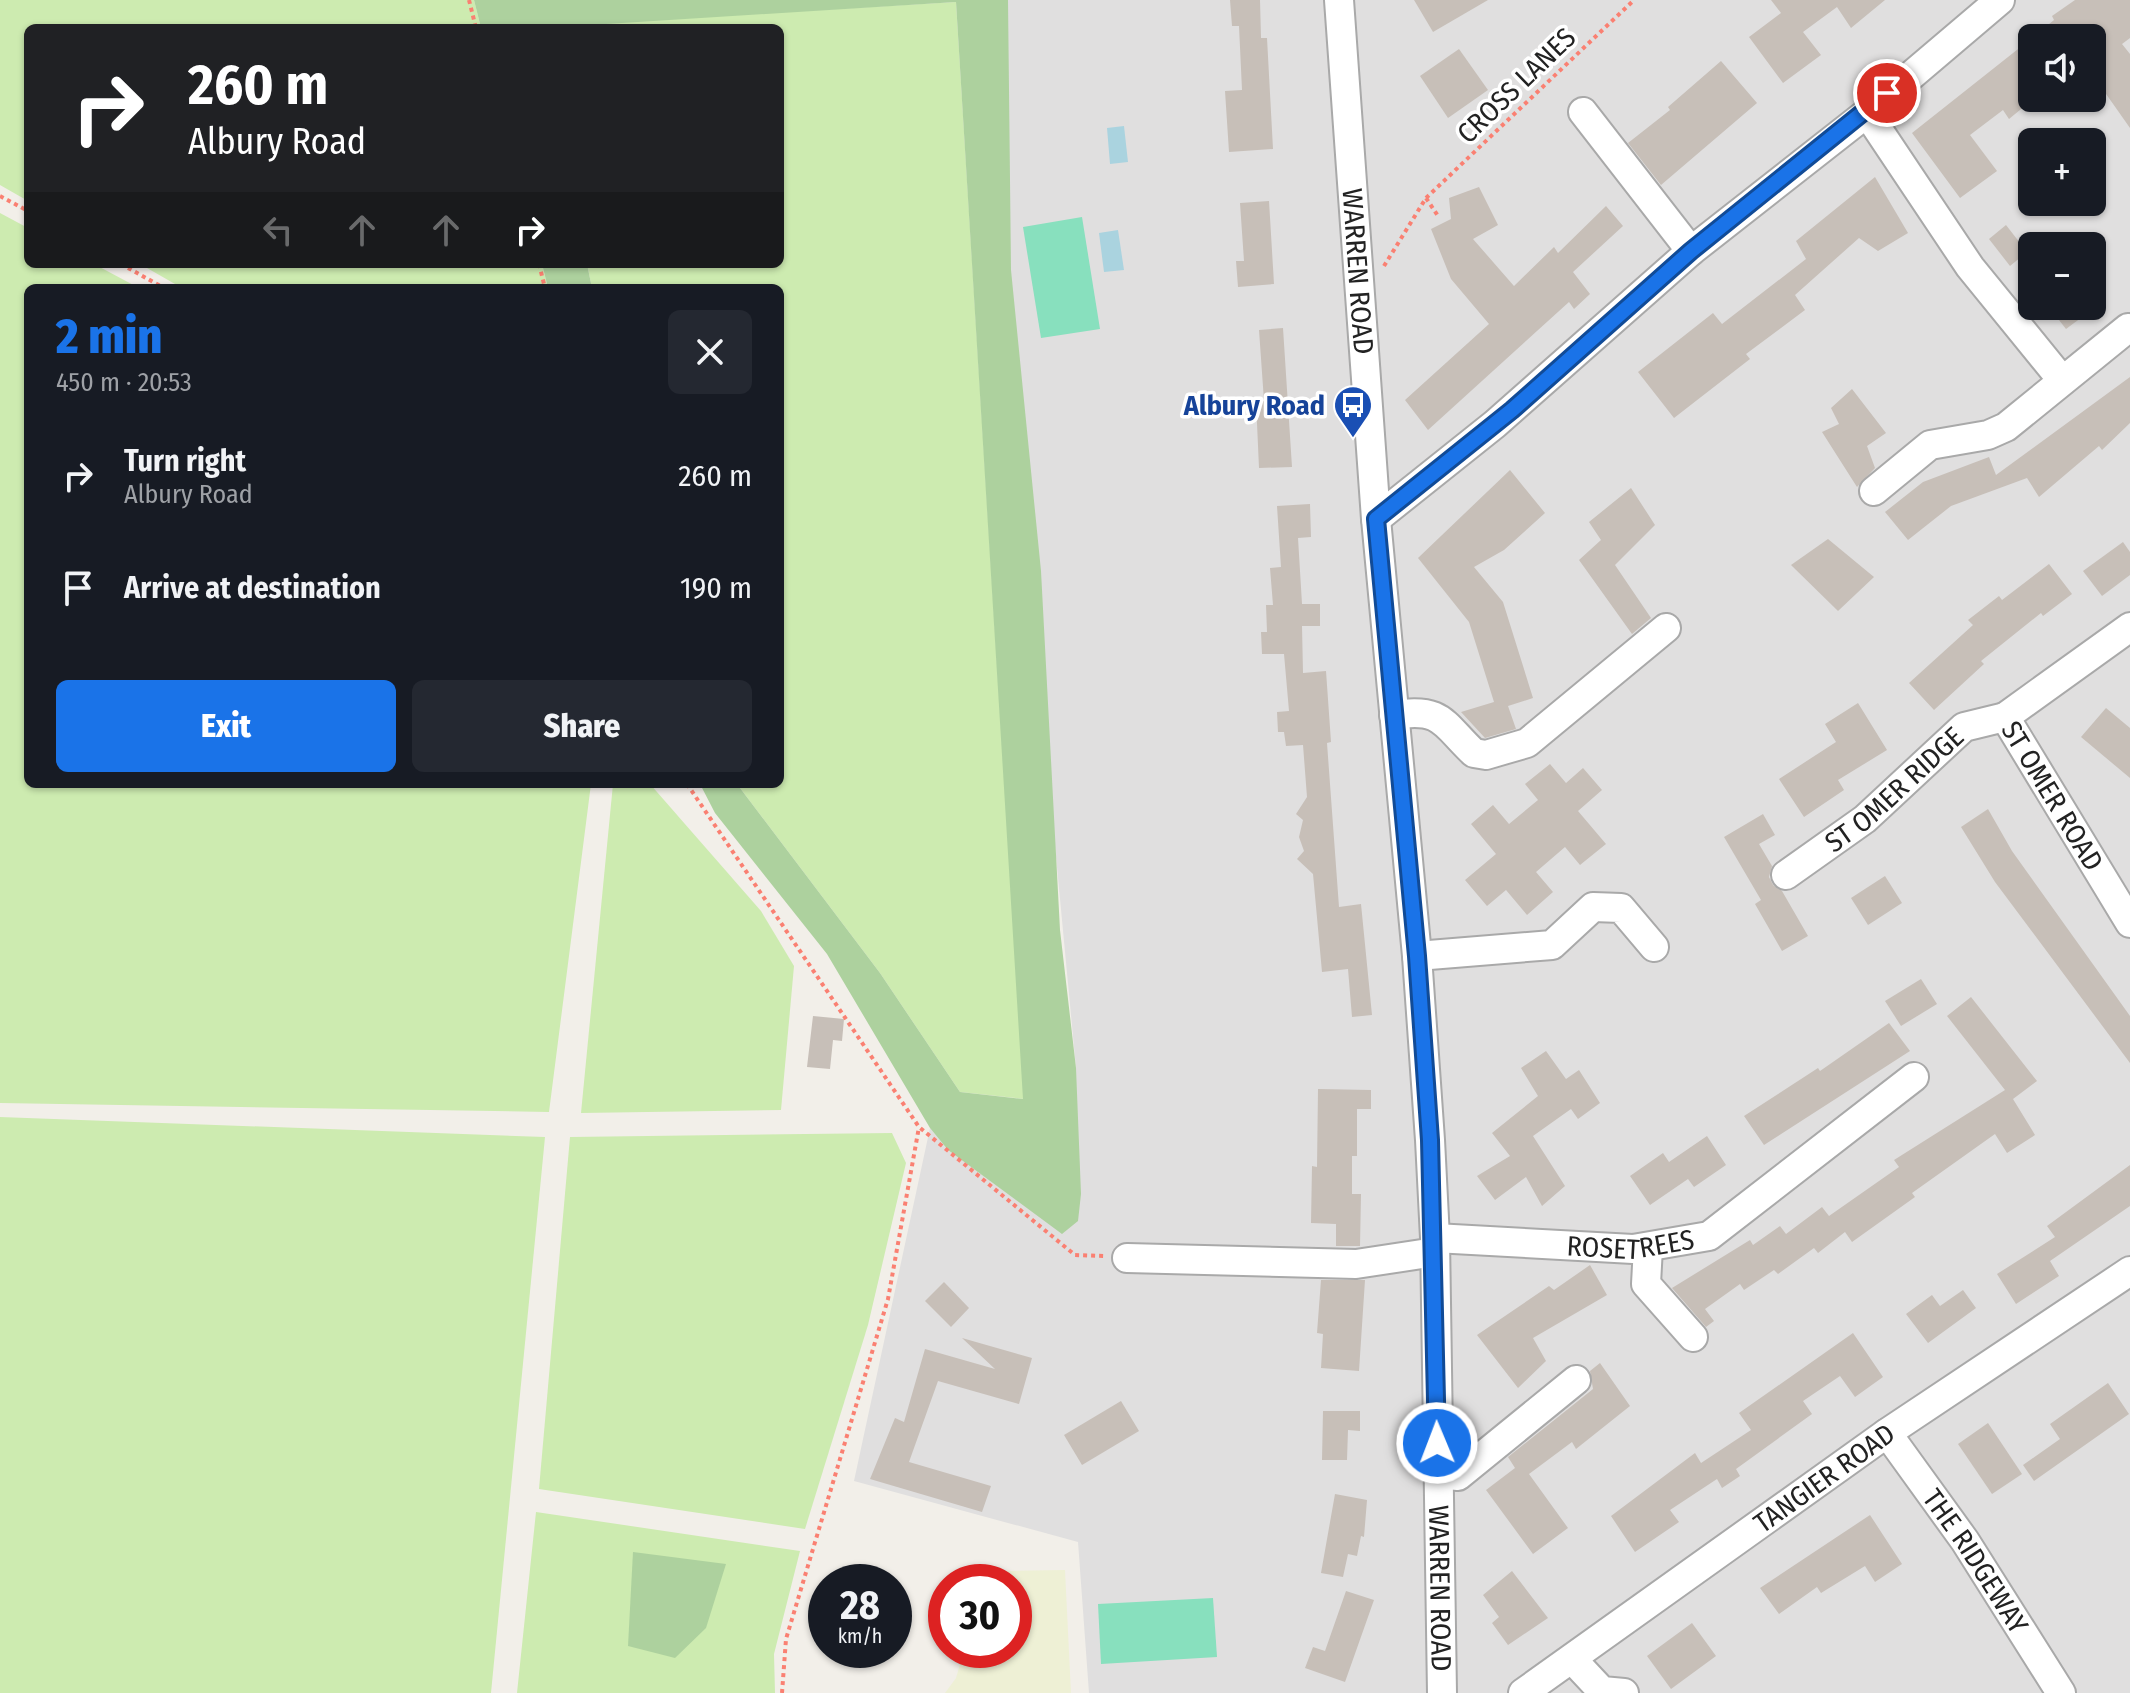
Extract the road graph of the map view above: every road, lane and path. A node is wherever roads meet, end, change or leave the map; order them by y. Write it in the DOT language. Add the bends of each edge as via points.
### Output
graph roads {
  1 [pos="469,0"];
  2 [pos="1339,0"];
  3 [pos="1634,0"];
  4 [pos="2000,0"];
  5 [pos="475,24"];
  6 [pos="1583,112"];
  7 [pos="1867,113"];
  8 [pos="0,196"];
  9 [pos="1426,198"];
  10 [pos="24,209"];
  11 [pos="1438,216"];
  12 [pos="1691,251"];
  13 [pos="128,268"];
  14 [pos="157,284"];
  15 [pos="1362,302"];
  16 [pos="2128,328"];
  17 [pos="2062,380"];
  18 [pos="1874,491"];
  19 [pos="1376,519"];
  20 [pos="2130,627"];
  21 [pos="1666,628"];
  22 [pos="1394,715"];
  23 [pos="2005,717"];
  24 [pos="690,788"];
  25 [pos="1786,875"];
  26 [pos="2130,923"];
  27 [pos="1654,947"];
  28 [pos="1417,956"];
  29 [pos="1914,1077"];
  30 [pos="919,1127"];
  31 [pos="1435,1245"];
  32 [pos="1648,1247"];
  33 [pos="1127,1258"];
  34 [pos="2130,1271"];
  35 [pos="1693,1337"];
  36 [pos="1576,1380"];
  37 [pos="1887,1433"];
  38 [pos="1438,1474"];
  39 [pos="1572,1659"];
  40 [pos="782,1693"];
  41 [pos="1442,1693"];
  42 [pos="1523,1693"];
  43 [pos="1624,1693"];
  44 [pos="2061,1693"];
  1 -- 5 [label="path"];
  2 -- 15 [label="street, WARREN ROAD"];
  3 -- 9 [label="path, CROSS LANES"];
  4 -- 7 [label="street"];
  6 -- 12 [label="street"];
  7 -- 12 [label="street"];
  7 -- 17 [label="street" via="1970,267"];
  8 -- 10 [label="path"];
  9 -- 11 [label="path"];
  9 -- 15 [label="path, CROSS LANES"];
  12 -- 19 [label="street" via="1495,424"];
  13 -- 14 [label="path"];
  15 -- 19 [label="street, WARREN ROAD"];
  16 -- 17 [label="street"];
  17 -- 18 [label="street" via="2006,427 1930,445"];
  19 -- 22 [label="street, WARREN ROAD"];
  20 -- 23 [label="street, ST OMER ROAD"];
  21 -- 22 [label="street" via="1527,743 1486,755 1474,753 1436,715"];
  22 -- 28 [label="street, WARREN ROAD"];
  23 -- 25 [label="street, ST OMER RIDGE" via="1964,727 1865,819"];
  23 -- 26 [label="street, ST OMER ROAD"];
  24 -- 30 [label="path"];
  27 -- 28 [label="street" via="1621,908 1593,907 1552,945"];
  28 -- 31 [label="street, WARREN ROAD"];
  29 -- 32 [label="street, ROSETREES" via="1709,1236"];
  30 -- 33 [label="path" via="1075,1255"];
  30 -- 40 [label="path" via="888,1299 786,1639"];
  31 -- 32 [label="street, ROSETREES"];
  31 -- 33 [label="street, ROSETREES" via="1356,1264"];
  31 -- 38 [label="street, WARREN ROAD"];
  32 -- 35 [label="street" via="1646,1284"];
  34 -- 37 [label="street, TANGIER ROAD"];
  36 -- 38 [label="street" via="1458,1476"];
  37 -- 39 [label="street, TANGIER ROAD"];
  37 -- 44 [label="street, THE RIDGEWAY" via="1965,1541"];
  38 -- 41 [label="street, WARREN ROAD"];
  39 -- 42 [label="street, TANGIER ROAD"];
  39 -- 43 [label="street" via="1602,1691"];
}
